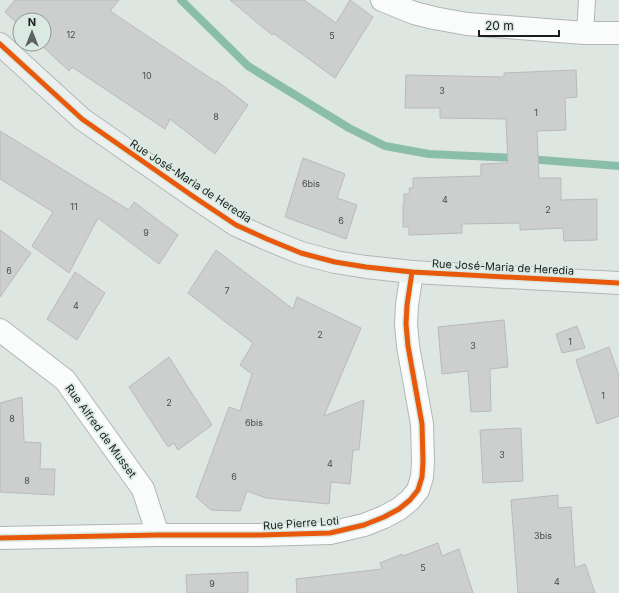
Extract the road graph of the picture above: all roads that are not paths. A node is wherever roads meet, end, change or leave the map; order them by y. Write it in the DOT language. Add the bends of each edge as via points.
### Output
graph roads {
  1 [pos="587,0"];
  2 [pos="388,1"];
  3 [pos="585,33"];
  4 [pos="619,33"];
  5 [pos="0,44"];
  6 [pos="412,272"];
  7 [pos="619,283"];
  8 [pos="0,330"];
  9 [pos="158,536"];
  10 [pos="0,538"];
  1 -- 3 [label="lane"];
  2 -- 3 [label="street" via="414,13 467,24"];
  3 -- 4 [label="street"];
  5 -- 6 [label="street, Rue José-Maria de Heredia" via="82,119 236,225 301,253 366,268"];
  6 -- 7 [label="street, Rue José-Maria de Heredia"];
  6 -- 9 [label="street, Rue Pierre Loti" via="406,324 422,424 423,462 418,490 410,500 384,517 330,533"];
  8 -- 9 [label="street, Rue Alfred de Musset" via="65,380 143,489"];
  9 -- 10 [label="street, Rue Pierre Loti"];
}
